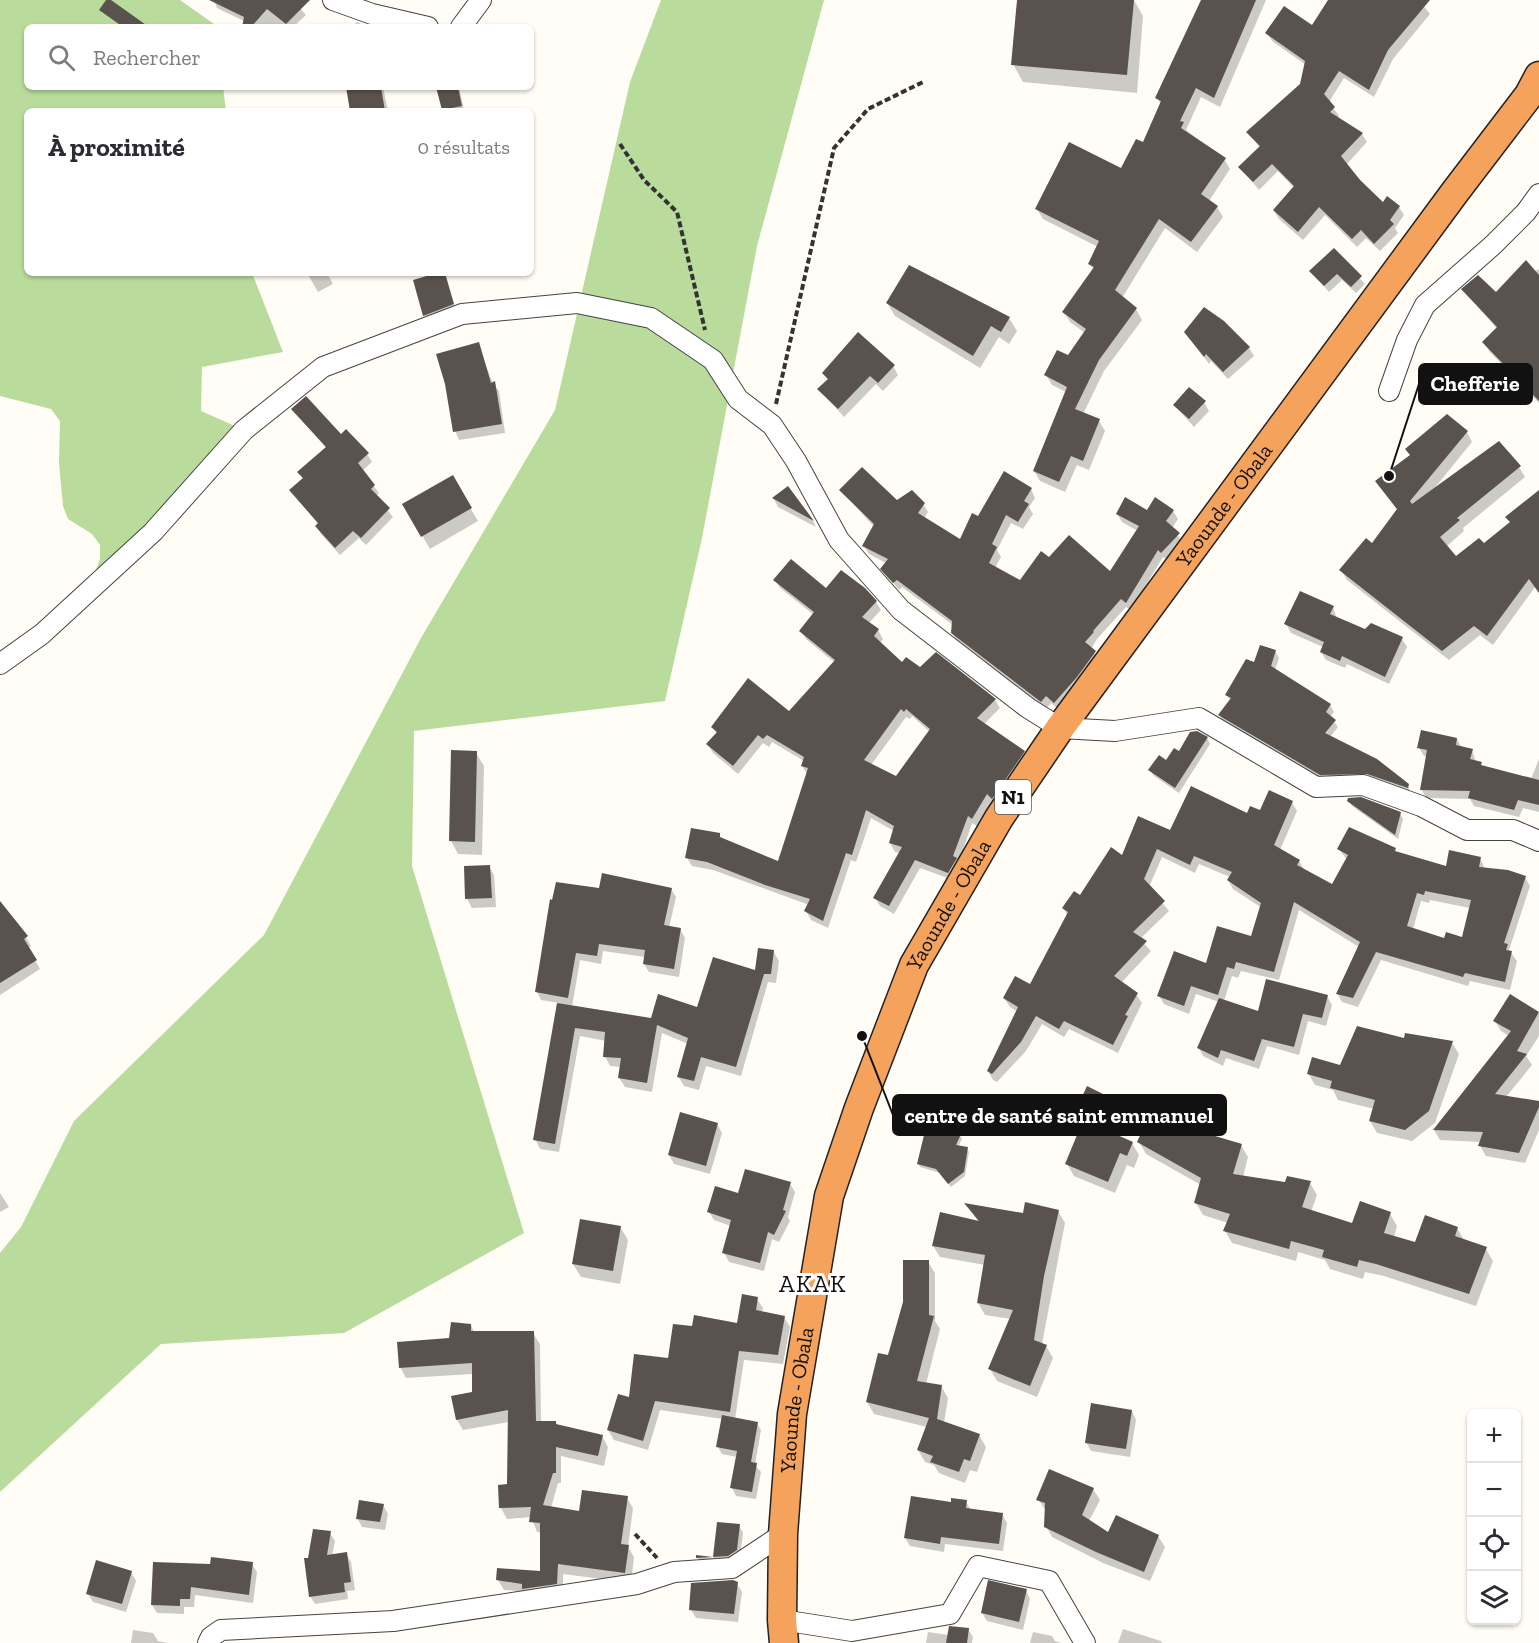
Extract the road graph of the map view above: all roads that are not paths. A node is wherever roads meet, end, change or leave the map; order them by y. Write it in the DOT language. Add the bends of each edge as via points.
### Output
graph roads {
  1 [pos="333,0"];
  2 [pos="481,0"];
  3 [pos="415,24"];
  4 [pos="463,24"];
  5 [pos="1539,76"];
  6 [pos="1539,194"];
  7 [pos="1389,391"];
  8 [pos="0,664"];
  9 [pos="1060,728"];
  10 [pos="1539,841"];
  11 [pos="783,1534"];
  12 [pos="783,1631"];
  13 [pos="208,1643"];
  14 [pos="1086,1643"];
  1 -- 3 [label="street"];
  2 -- 4 [label="street"];
  5 -- 9 [label="highway, Yaounde - Obala / N1" via="1529,95"];
  6 -- 7 [label="street" via="1493,245 1425,305 1407,340"];
  8 -- 9 [label="street" via="42,634 153,532 244,430 323,367 462,314 577,303 651,318 713,360 738,399 771,425 840,540 901,610 1028,708"];
  9 -- 10 [label="street" via="1114,731 1198,718 1316,787 1363,785 1421,806 1467,830 1513,830"];
  9 -- 11 [label="highway, Yaounde - Obala / N1" via="999,818 914,965 859,1108 830,1196 813,1284 792,1414"];
  11 -- 12 [label="highway, Yaounde - Obala / N1"];
  11 -- 13 [label="street" via="732,1568 674,1572 637,1584 393,1621 221,1630"];
  12 -- 14 [label="street" via="852,1630 950,1614 978,1566 1049,1581"];
}
